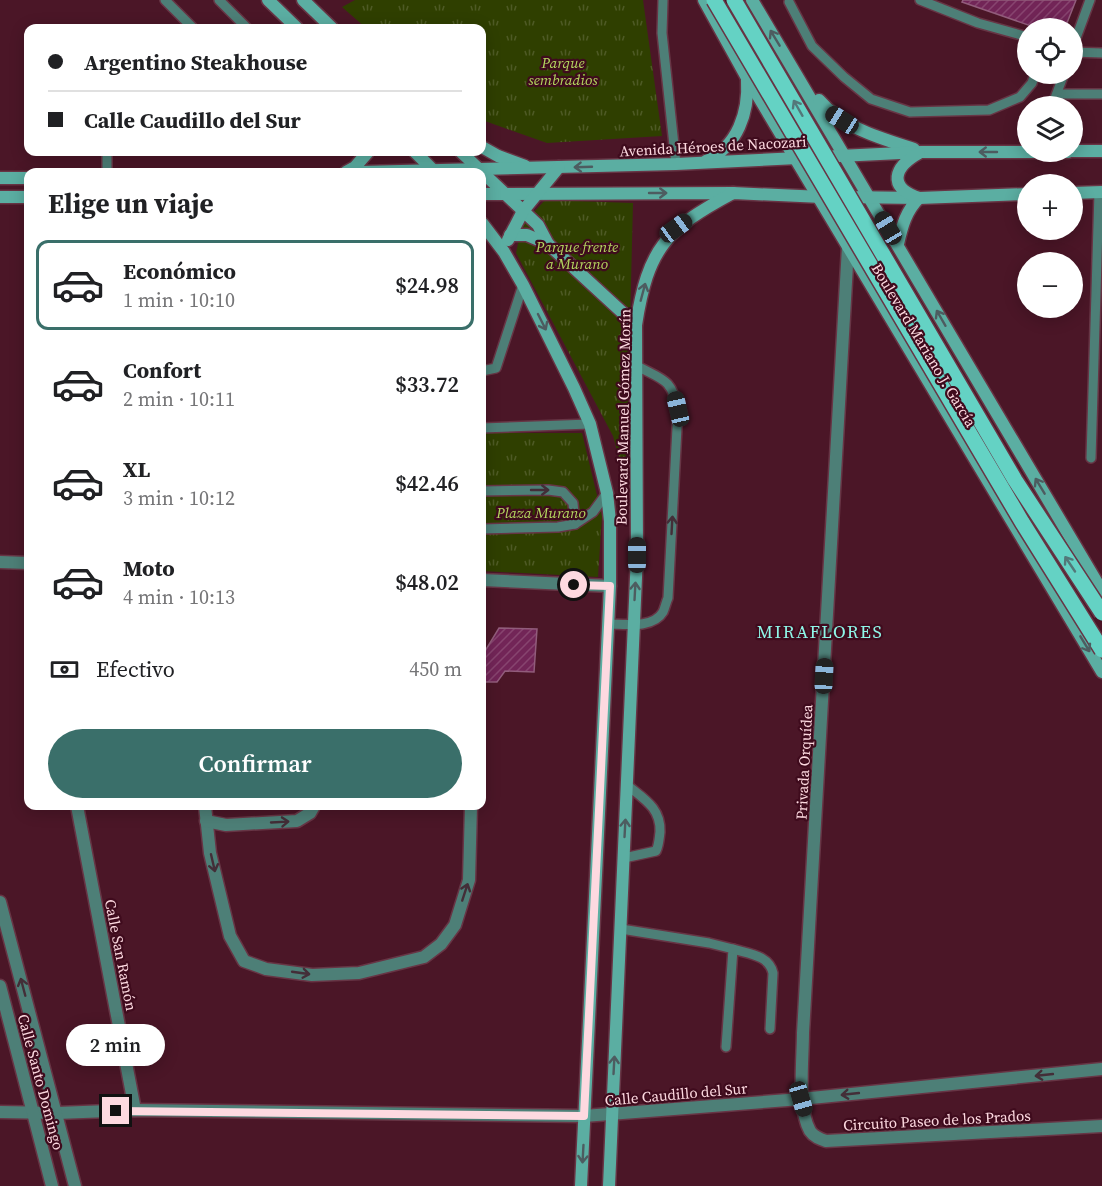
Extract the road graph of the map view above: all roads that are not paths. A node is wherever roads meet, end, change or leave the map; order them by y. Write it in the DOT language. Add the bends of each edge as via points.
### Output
graph roads {
  1 [pos="219,0"];
  2 [pos="268,0"];
  3 [pos="303,0"];
  4 [pos="663,0"];
  5 [pos="704,0"];
  6 [pos="714,0"];
  7 [pos="734,0"];
  8 [pos="752,0"];
  9 [pos="920,0"];
  10 [pos="1090,0"];
  11 [pos="789,1"];
  12 [pos="172,2"];
  13 [pos="1083,19"];
  14 [pos="191,24"];
  15 [pos="243,24"];
  16 [pos="293,24"];
  17 [pos="328,24"];
  18 [pos="1017,35"];
  19 [pos="1083,51"];
  20 [pos="1102,53"];
  21 [pos="797,75"];
  22 [pos="746,76"];
  23 [pos="1031,84"];
  24 [pos="1060,84"];
  25 [pos="1057,94"];
  26 [pos="1102,94"];
  27 [pos="486,149"];
  28 [pos="1083,151"];
  29 [pos="1102,151"];
  30 [pos="921,152"];
  31 [pos="1017,152"];
  32 [pos="845,155"];
  33 [pos="365,156"];
  34 [pos="420,156"];
  35 [pos="464,156"];
  36 [pos="795,158"];
  37 [pos="704,162"];
  38 [pos="676,164"];
  39 [pos="559,167"];
  40 [pos="353,168"];
  41 [pos="430,168"];
  42 [pos="478,168"];
  43 [pos="531,168"];
  44 [pos="486,170"];
  45 [pos="486,176"];
  46 [pos="0,178"];
  47 [pos="24,178"];
  48 [pos="1101,192"];
  49 [pos="733,193"];
  50 [pos="1083,193"];
  51 [pos="486,194"];
  52 [pos="505,194"];
  53 [pos="537,194"];
  54 [pos="1017,194"];
  55 [pos="0,197"];
  56 [pos="24,197"];
  57 [pos="818,197"];
  58 [pos="869,197"];
  59 [pos="918,198"];
  60 [pos="523,211"];
  61 [pos="486,228"];
  62 [pos="510,235"];
  63 [pos="548,244"];
  64 [pos="898,244"];
  65 [pos="848,247"];
  66 [pos="504,252"];
  67 [pos="523,285"];
  68 [pos="636,325"];
  69 [pos="637,366"];
  70 [pos="486,370"];
  71 [pos="982,388"];
  72 [pos="946,412"];
  73 [pos="590,424"];
  74 [pos="486,428"];
  75 [pos="1091,458"];
  76 [pos="486,491"];
  77 [pos="607,493"];
  78 [pos="575,524"];
  79 [pos="486,529"];
  80 [pos="0,562"];
  81 [pos="24,563"];
  82 [pos="486,579"];
  83 [pos="610,586"];
  84 [pos="1102,591"];
  85 [pos="1102,613"];
  86 [pos="608,624"];
  87 [pos="634,624"];
  88 [pos="1102,650"];
  89 [pos="1102,672"];
  90 [pos="627,785"];
  91 [pos="77,810"];
  92 [pos="206,810"];
  93 [pos="312,810"];
  94 [pos="471,810"];
  95 [pos="207,821"];
  96 [pos="624,858"];
  97 [pos="0,902"];
  98 [pos="621,929"];
  99 [pos="733,949"];
  100 [pos="0,986"];
  101 [pos="770,1029"];
  102 [pos="726,1047"];
  103 [pos="1102,1069"];
  104 [pos="801,1099"];
  105 [pos="135,1110"];
  106 [pos="0,1112"];
  107 [pos="34,1113"];
  108 [pos="57,1113"];
  109 [pos="611,1114"];
  110 [pos="584,1116"];
  111 [pos="1102,1126"];
  112 [pos="52,1186"];
  113 [pos="75,1186"];
  114 [pos="581,1186"];
  115 [pos="609,1186"];
  1 -- 15 [label="lane"];
  2 -- 16 [label="main road"];
  3 -- 17 [label="main road"];
  4 -- 38 [label="lane" via="662,33"];
  5 -- 22 [label="main road, Boulevard Mariano J. García"];
  6 -- 88 [label="main road, bridge" via="1022,522"];
  85 -- 7 [label="main road, one-way, bridge" via="1015,480"];
  21 -- 8 [label="main road, Boulevard Mariano J. García, one-way"];
  9 -- 18 [label="lane"];
  10 -- 13 [label="lane"];
  11 -- 23 [label="lane" via="812,46 871,99 910,112 989,110 1020,97"];
  12 -- 14 [label="lane"];
  19 -- 20 [label="lane"];
  21 -- 30 [label="main road" via="830,113 846,123"];
  21 -- 32 [label="main road, Boulevard Mariano J. García"];
  22 -- 36 [label="main road, Boulevard Mariano J. García"];
  22 -- 37 [label="main road" via="748,99 742,122 730,142"];
  24 -- 25 [label="lane"];
  25 -- 26 [label="lane"];
  27 -- 43 [label="main road"];
  28 -- 29 [label="main road"];
  31 -- 30 [label="main road, Avenida Héroes de Nacozari, one-way"];
  30 -- 32 [label="main road, Avenida Héroes de Nacozari"];
  30 -- 59 [label="main road" via="907,159 898,174 900,188"];
  32 -- 36 [label="main road, Avenida Héroes de Nacozari"];
  32 -- 58 [label="main road, Boulevard Mariano J. García"];
  33 -- 40 [label="main road"];
  34 -- 41 [label="main road"];
  35 -- 42 [label="main road"];
  36 -- 37 [label="main road, Avenida Héroes de Nacozari"];
  36 -- 57 [label="main road, Boulevard Mariano J. García"];
  37 -- 38 [label="main road, Avenida Héroes de Nacozari"];
  38 -- 39 [label="main road, Avenida Héroes de Nacozari, one-way"];
  39 -- 43 [label="main road, Avenida Héroes de Nacozari"];
  39 -- 53 [label="main road"];
  43 -- 44 [label="main road, Avenida Héroes de Nacozari"];
  45 -- 52 [label="main road"];
  46 -- 47 [label="main road"];
  48 -- 50 [label="main road"];
  48 -- 75 [label="lane"];
  53 -- 49 [label="main road, one-way"];
  49 -- 57 [label="main road"];
  68 -- 49 [label="main road, Boulevard Manuel Gómez Morín, one-way" via="650,267 661,246 676,228"];
  51 -- 52 [label="main road"];
  52 -- 53 [label="main road"];
  52 -- 60 [label="main road"];
  53 -- 60 [label="main road"];
  54 -- 59 [label="main road"];
  55 -- 56 [label="main road"];
  57 -- 58 [label="main road"];
  57 -- 65 [label="main road, Boulevard Mariano J. García"];
  58 -- 59 [label="main road"];
  58 -- 64 [label="main road, Boulevard Mariano J. García"];
  59 -- 64 [label="main road" via="903,223"];
  60 -- 62 [label="main road"];
  60 -- 63 [label="main road" via="538,225"];
  61 -- 66 [label="main road, Boulevard Manuel Gómez Morín"];
  62 -- 63 [label="main road" via="527,235"];
  62 -- 66 [label="main road"];
  63 -- 68 [label="main road"];
  71 -- 64 [label="main road, Boulevard Mariano J. García, one-way"];
  65 -- 72 [label="main road, Boulevard Mariano J. García"];
  65 -- 104 [label="street, Privada Orquídea"];
  66 -- 67 [label="main road, Boulevard Manuel Gómez Morín"];
  67 -- 70 [label="lane" via="500,359 496,368"];
  67 -- 73 [label="main road, Boulevard Manuel Gómez Morín, one-way"];
  68 -- 69 [label="main road, Boulevard Manuel Gómez Morín"];
  87 -- 69 [label="main road, Boulevard Manuel Gómez Morín, one-way"];
  87 -- 69 [label="lane, one-way" via="656,620 668,598 678,409 667,382"];
  71 -- 72 [label="main road"];
  84 -- 71 [label="main road, Boulevard Mariano J. García, one-way"];
  72 -- 89 [label="main road, Boulevard Mariano J. García, one-way"];
  73 -- 74 [label="lane"];
  73 -- 77 [label="main road, Boulevard Manuel Gómez Morín"];
  76 -- 78 [label="lane, one-way" via="563,492 573,503"];
  77 -- 78 [label="lane" via="593,512"];
  77 -- 83 [label="main road, Boulevard Manuel Gómez Morín"];
  78 -- 79 [label="lane"];
  80 -- 81 [label="street"];
  82 -- 83 [label="street"];
  83 -- 86 [label="main road, Boulevard Manuel Gómez Morín"];
  86 -- 87 [label="lane"];
  86 -- 110 [label="main road, Boulevard Manuel Gómez Morín"];
  87 -- 90 [label="main road, Boulevard Manuel Gómez Morín"];
  96 -- 90 [label="main road, Boulevard Manuel Gómez Morín, one-way"];
  90 -- 96 [label="lane" via="653,806 660,822 656,851"];
  91 -- 105 [label="street, Calle San Ramón"];
  92 -- 95 [label="street"];
  95 -- 93 [label="street, one-way" via="226,825 297,821"];
  95 -- 94 [label="street, one-way" via="210,853 230,936 244,961 266,969 312,975 359,973 424,957 441,944 455,925 469,880"];
  96 -- 98 [label="main road, Boulevard Manuel Gómez Morín"];
  108 -- 97 [label="street, Calle Santo Domingo, one-way"];
  98 -- 99 [label="lane"];
  109 -- 98 [label="main road, Boulevard Manuel Gómez Morín, one-way"];
  99 -- 101 [label="lane" via="765,959 771,965"];
  99 -- 102 [label="lane"];
  100 -- 107 [label="street, Calle Santo Domingo"];
  103 -- 104 [label="street, Calle Caudillo del Sur, one-way"];
  104 -- 109 [label="street, Calle Caudillo del Sur"];
  104 -- 111 [label="street, Circuito Paseo de los Prados" via="810,1132 826,1141"];
  105 -- 108 [label="street, Calle Caudillo del Sur"];
  105 -- 110 [label="street, Calle Caudillo del Sur"];
  106 -- 107 [label="street, Calle Caudillo del Sur"];
  107 -- 108 [label="street, Calle Caudillo del Sur"];
  107 -- 112 [label="street, Calle Santo Domingo"];
  108 -- 113 [label="street, Calle Santo Domingo"];
  109 -- 110 [label="street, Calle Caudillo del Sur"];
  109 -- 115 [label="main road, Boulevard Manuel Gómez Morín"];
  110 -- 114 [label="main road, Boulevard Manuel Gómez Morín, one-way"];
}
